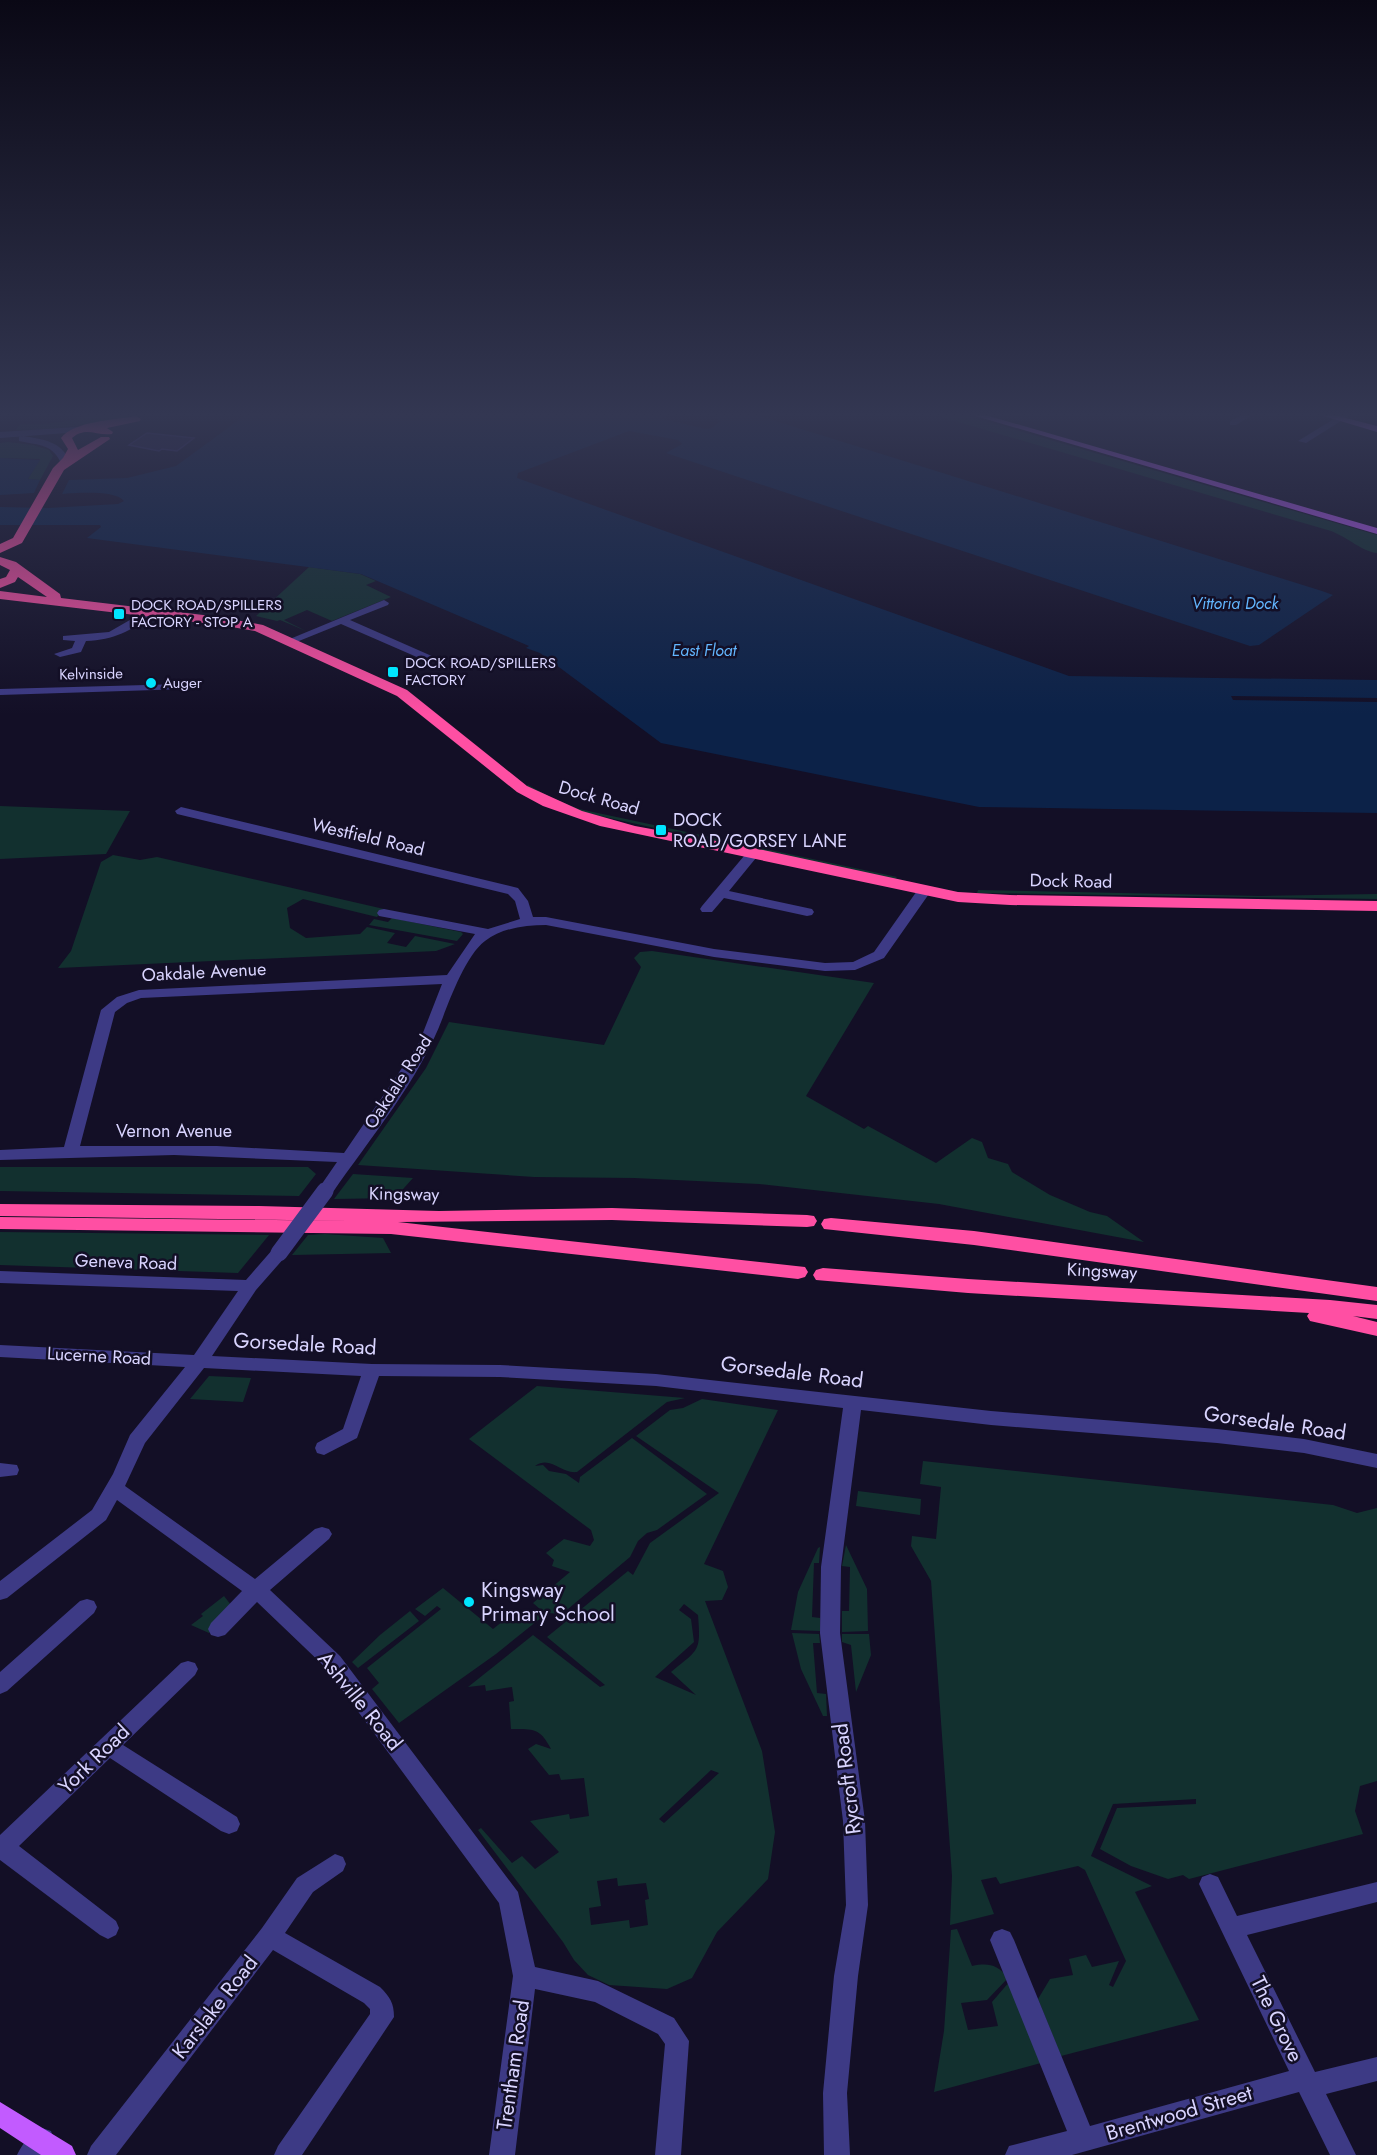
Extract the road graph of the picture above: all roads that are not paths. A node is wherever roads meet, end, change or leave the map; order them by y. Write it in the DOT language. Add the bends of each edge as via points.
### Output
graph roads {
  1 [pos="32,515"];
  2 [pos="1321,515"];
  3 [pos="1377,531"];
  4 [pos="18,540"];
  5 [pos="0,549"];
  6 [pos="9,565"];
  7 [pos="0,584"];
  8 [pos="0,595"];
  9 [pos="72,602"];
  10 [pos="384,603"];
  11 [pos="149,612"];
  12 [pos="342,620"];
  13 [pos="82,637"];
  14 [pos="67,638"];
  15 [pos="290,641"];
  16 [pos="60,654"];
  17 [pos="430,659"];
  18 [pos="183,687"];
  19 [pos="0,692"];
  20 [pos="181,811"];
  21 [pos="754,853"];
  22 [pos="924,891"];
  23 [pos="721,893"];
  24 [pos="1377,906"];
  25 [pos="707,909"];
  26 [pos="807,912"];
  27 [pos="384,913"];
  28 [pos="527,921"];
  29 [pos="489,933"];
  30 [pos="452,980"];
  31 [pos="71,1150"];
  32 [pos="0,1155"];
  33 [pos="347,1158"];
  34 [pos="0,1210"];
  35 [pos="807,1221"];
  36 [pos="0,1223"];
  37 [pos="831,1224"];
  38 [pos="798,1272"];
  39 [pos="824,1275"];
  40 [pos="1243,1276"];
  41 [pos="0,1277"];
  42 [pos="1377,1283"];
  43 [pos="250,1286"];
  44 [pos="1377,1294"];
  45 [pos="1247,1302"];
  46 [pos="1377,1312"];
  47 [pos="1377,1329"];
  48 [pos="0,1351"];
  49 [pos="198,1361"];
  50 [pos="372,1370"];
  51 [pos="853,1403"];
  52 [pos="324,1448"];
  53 [pos="1377,1461"];
  54 [pos="115,1490"];
  55 [pos="322,1534"];
  56 [pos="256,1590"];
  57 [pos="0,1593"];
  58 [pos="87,1606"];
  59 [pos="218,1629"];
  60 [pos="188,1669"];
  61 [pos="0,1685"];
  62 [pos="108,1746"];
  63 [pos="229,1824"];
  64 [pos="2,1849"];
  65 [pos="335,1864"];
  66 [pos="1210,1884"];
  67 [pos="1377,1892"];
  68 [pos="108,1928"];
  69 [pos="1232,1928"];
  70 [pos="270,1936"];
  71 [pos="1002,1940"];
  72 [pos="525,1976"];
  73 [pos="1377,2069"];
  74 [pos="1307,2082"];
  75 [pos="0,2114"];
  76 [pos="1083,2140"];
  77 [pos="36,2148"];
  78 [pos="63,2155"];
  79 [pos="100,2155"];
  80 [pos="287,2155"];
  81 [pos="501,2155"];
  82 [pos="668,2155"];
  83 [pos="837,2155"];
  84 [pos="1018,2155"];
  85 [pos="1343,2155"];
  1 -- 4 [label="highway"];
  2 -- 3 [label="main road"];
  4 -- 5 [label="highway"];
  4 -- 6 [label="highway" via="21,544"];
  6 -- 7 [label="highway" via="11,579"];
  6 -- 9 [label="highway, Dock Road" via="56,597"];
  8 -- 9 [label="highway, Dock Road"];
  9 -- 11 [label="highway, Dock Road"];
  10 -- 12 [label="street"];
  11 -- 13 [label="street" via="121,633"];
  11 -- 15 [label="highway, Dock Road" via="258,628"];
  12 -- 15 [label="street"];
  12 -- 17 [label="street"];
  13 -- 14 [label="street"];
  13 -- 16 [label="street" via="77,650"];
  15 -- 21 [label="highway, Dock Road" via="402,693 543,802 589,819"];
  18 -- 19 [label="street, Kelvinside"];
  20 -- 28 [label="street, Westfield Road" via="513,891 520,897"];
  21 -- 22 [label="highway, Dock Road"];
  21 -- 23 [label="street"];
  22 -- 24 [label="highway, Dock Road" via="1010,900"];
  22 -- 28 [label="street, Oakdale Road" via="879,955 839,968 714,953 569,925"];
  23 -- 25 [label="street"];
  23 -- 26 [label="street"];
  27 -- 29 [label="street"];
  28 -- 29 [label="street, Oakdale Road"];
  29 -- 30 [label="street, Oakdale Road" via="479,938"];
  30 -- 31 [label="street, Oakdale Avenue" via="139,994 122,1000 108,1010"];
  30 -- 33 [label="street, Oakdale Road" via="426,1043"];
  31 -- 32 [label="street, Vernon Avenue"];
  31 -- 33 [label="street, Vernon Avenue" via="255,1151"];
  33 -- 43 [label="street, Oakdale Road, bridge" via="279,1253"];
  34 -- 35 [label="highway, Kingsway" via="439,1217 612,1214"];
  36 -- 38 [label="highway, Kingsway" via="391,1228"];
  37 -- 40 [label="highway, Kingsway" via="974,1238"];
  39 -- 45 [label="highway, Kingsway"];
  40 -- 42 [label="highway"];
  40 -- 44 [label="highway, Kingsway"];
  41 -- 43 [label="street, Geneva Road"];
  43 -- 49 [label="street, Oakdale Road"];
  45 -- 46 [label="highway, Kingsway"];
  45 -- 47 [label="highway"];
  48 -- 49 [label="street, Lucerne Road"];
  49 -- 50 [label="street, Gorsedale Road"];
  49 -- 54 [label="street, Oakdale Road" via="136,1440"];
  50 -- 51 [label="street, Gorsedale Road" via="500,1371 656,1380"];
  50 -- 52 [label="street" via="351,1433"];
  51 -- 53 [label="street, Gorsedale Road" via="1217,1436 1304,1446"];
  51 -- 83 [label="street, Rycroft Road" via="831,1567 830,1633 854,1821 857,1905 835,2093"];
  54 -- 56 [label="street, Ashville Road"];
  54 -- 57 [label="street, Oakdale Road" via="99,1515"];
  55 -- 56 [label="street"];
  56 -- 59 [label="street"];
  56 -- 72 [label="street, Ashville Road" via="338,1667 510,1899"];
  58 -- 61 [label="street"];
  60 -- 62 [label="street, York Road"];
  62 -- 63 [label="street"];
  62 -- 64 [label="street, York Road"];
  64 -- 68 [label="street"];
  65 -- 70 [label="street, Karslake Road" via="305,1886"];
  66 -- 69 [label="street, The Grove"];
  67 -- 69 [label="street"];
  69 -- 74 [label="street, The Grove"];
  70 -- 79 [label="street, Karslake Road"];
  70 -- 80 [label="street" via="372,1995 382,2005 382,2017"];
  71 -- 76 [label="street"];
  72 -- 81 [label="street, Trentham Road"];
  72 -- 82 [label="street" via="598,1992 666,2026 677,2041"];
  73 -- 74 [label="street, Brentwood Street"];
  74 -- 76 [label="street, Brentwood Street"];
  74 -- 85 [label="street, The Grove"];
  75 -- 77 [label="main road"];
  76 -- 84 [label="street, Brentwood Street"];
  77 -- 78 [label="main road"];
}
